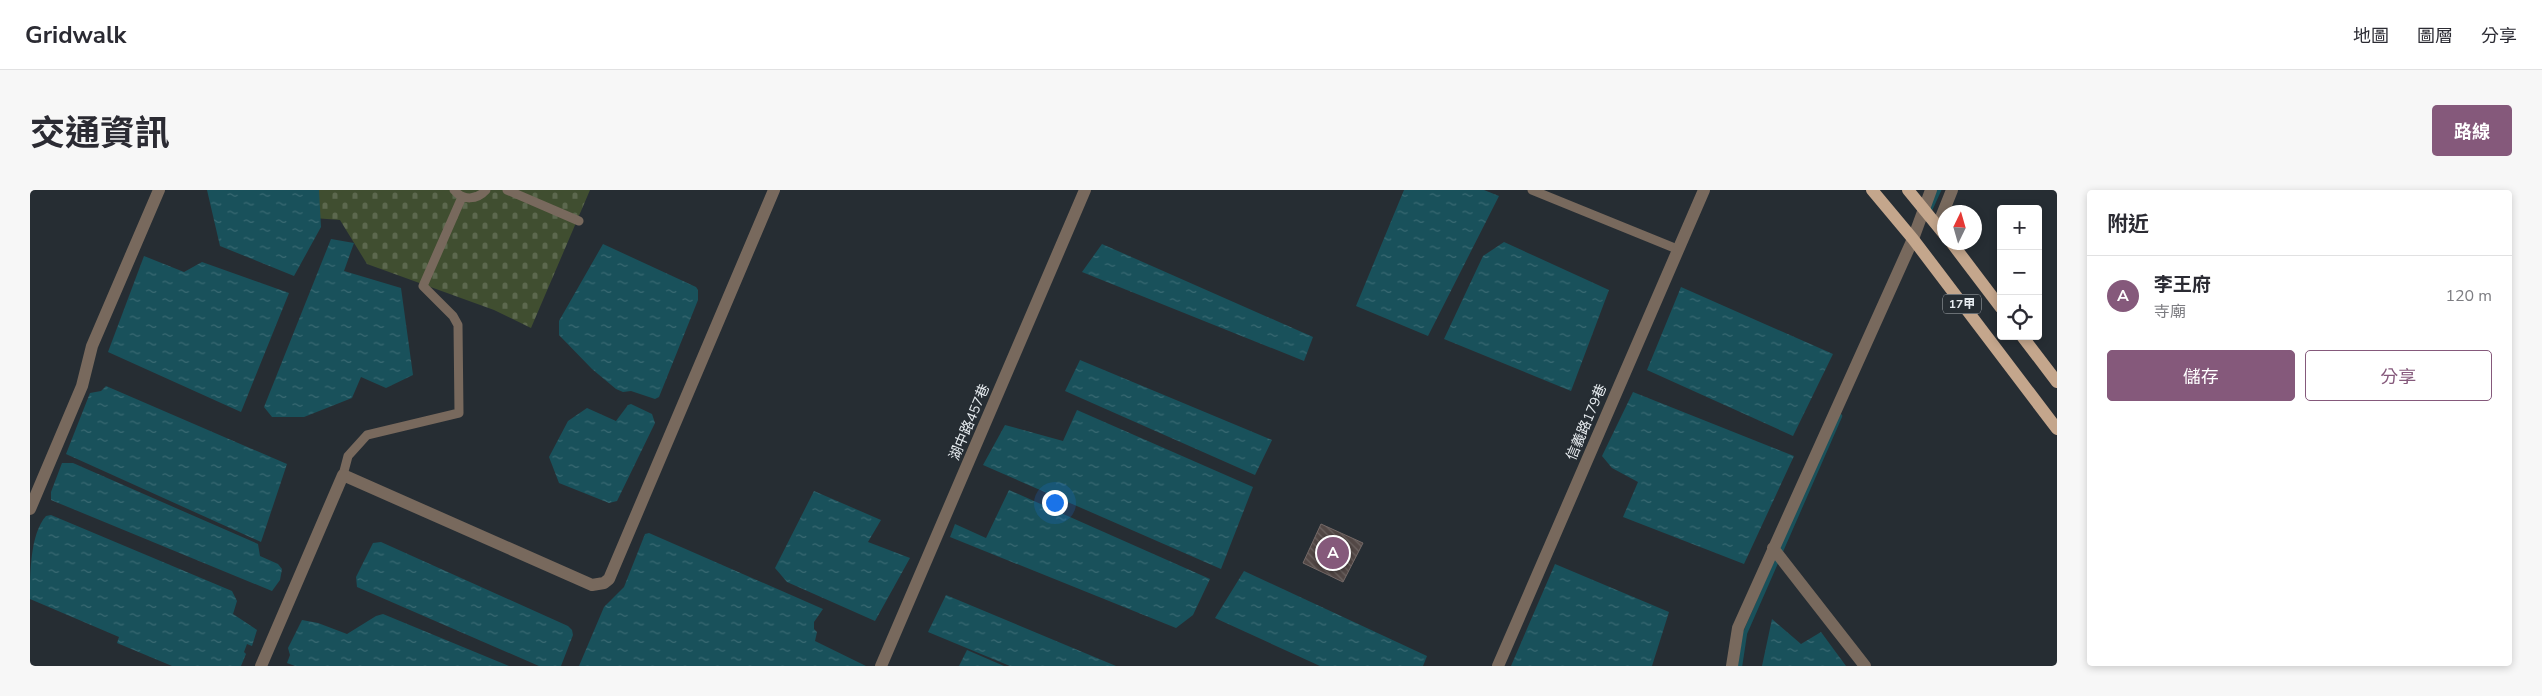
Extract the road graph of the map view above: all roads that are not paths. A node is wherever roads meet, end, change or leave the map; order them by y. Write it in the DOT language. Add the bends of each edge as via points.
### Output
graph roads {
  1 [pos="159,190"];
  2 [pos="454,190"];
  3 [pos="486,190"];
  4 [pos="507,190"];
  5 [pos="774,190"];
  6 [pos="1085,190"];
  7 [pos="1532,190"];
  8 [pos="1704,190"];
  9 [pos="1872,190"];
  10 [pos="1908,190"];
  11 [pos="1931,190"];
  12 [pos="1952,190"];
  13 [pos="462,197"];
  14 [pos="1948,205"];
  15 [pos="1924,208"];
  16 [pos="579,221"];
  17 [pos="1937,224"];
  18 [pos="1913,239"];
  19 [pos="1677,249"];
  20 [pos="1957,250"];
  21 [pos="1997,303"];
  22 [pos="2025,340"];
  23 [pos="2057,382"];
  24 [pos="2057,429"];
  25 [pos="343,475"];
  26 [pos="30,509"];
  27 [pos="1773,548"];
  28 [pos="261,666"];
  29 [pos="881,666"];
  30 [pos="1498,666"];
  31 [pos="1732,666"];
  32 [pos="1865,666"];
  1 -- 26 [label="street" via="92,346 82,386"];
  2 -- 13 [label="lane"];
  3 -- 13 [label="lane" via="476,198"];
  4 -- 16 [label="lane"];
  5 -- 25 [label="street" via="609,578 604,583 592,585"];
  6 -- 29 [label="street, 湖中路457巷"];
  7 -- 19 [label="lane"];
  8 -- 19 [label="street, 信義路179巷"];
  9 -- 18 [label="main road, 17甲"];
  10 -- 15 [label="main road"];
  11 -- 15 [label="street"];
  12 -- 14 [label="street"];
  13 -- 25 [label="lane" via="423,286 454,316 458,325 459,413 367,435 348,456"];
  15 -- 17 [label="main road"];
  15 -- 18 [label="street"];
  18 -- 24 [label="main road, 17甲"];
  18 -- 27 [label="street"];
  19 -- 30 [label="street, 信義路179巷"];
  20 -- 21 [label="main road, 17甲"];
  22 -- 23 [label="main road"];
  25 -- 28 [label="street"];
  27 -- 31 [label="street" via="1738,628"];
  27 -- 32 [label="street"];
}
